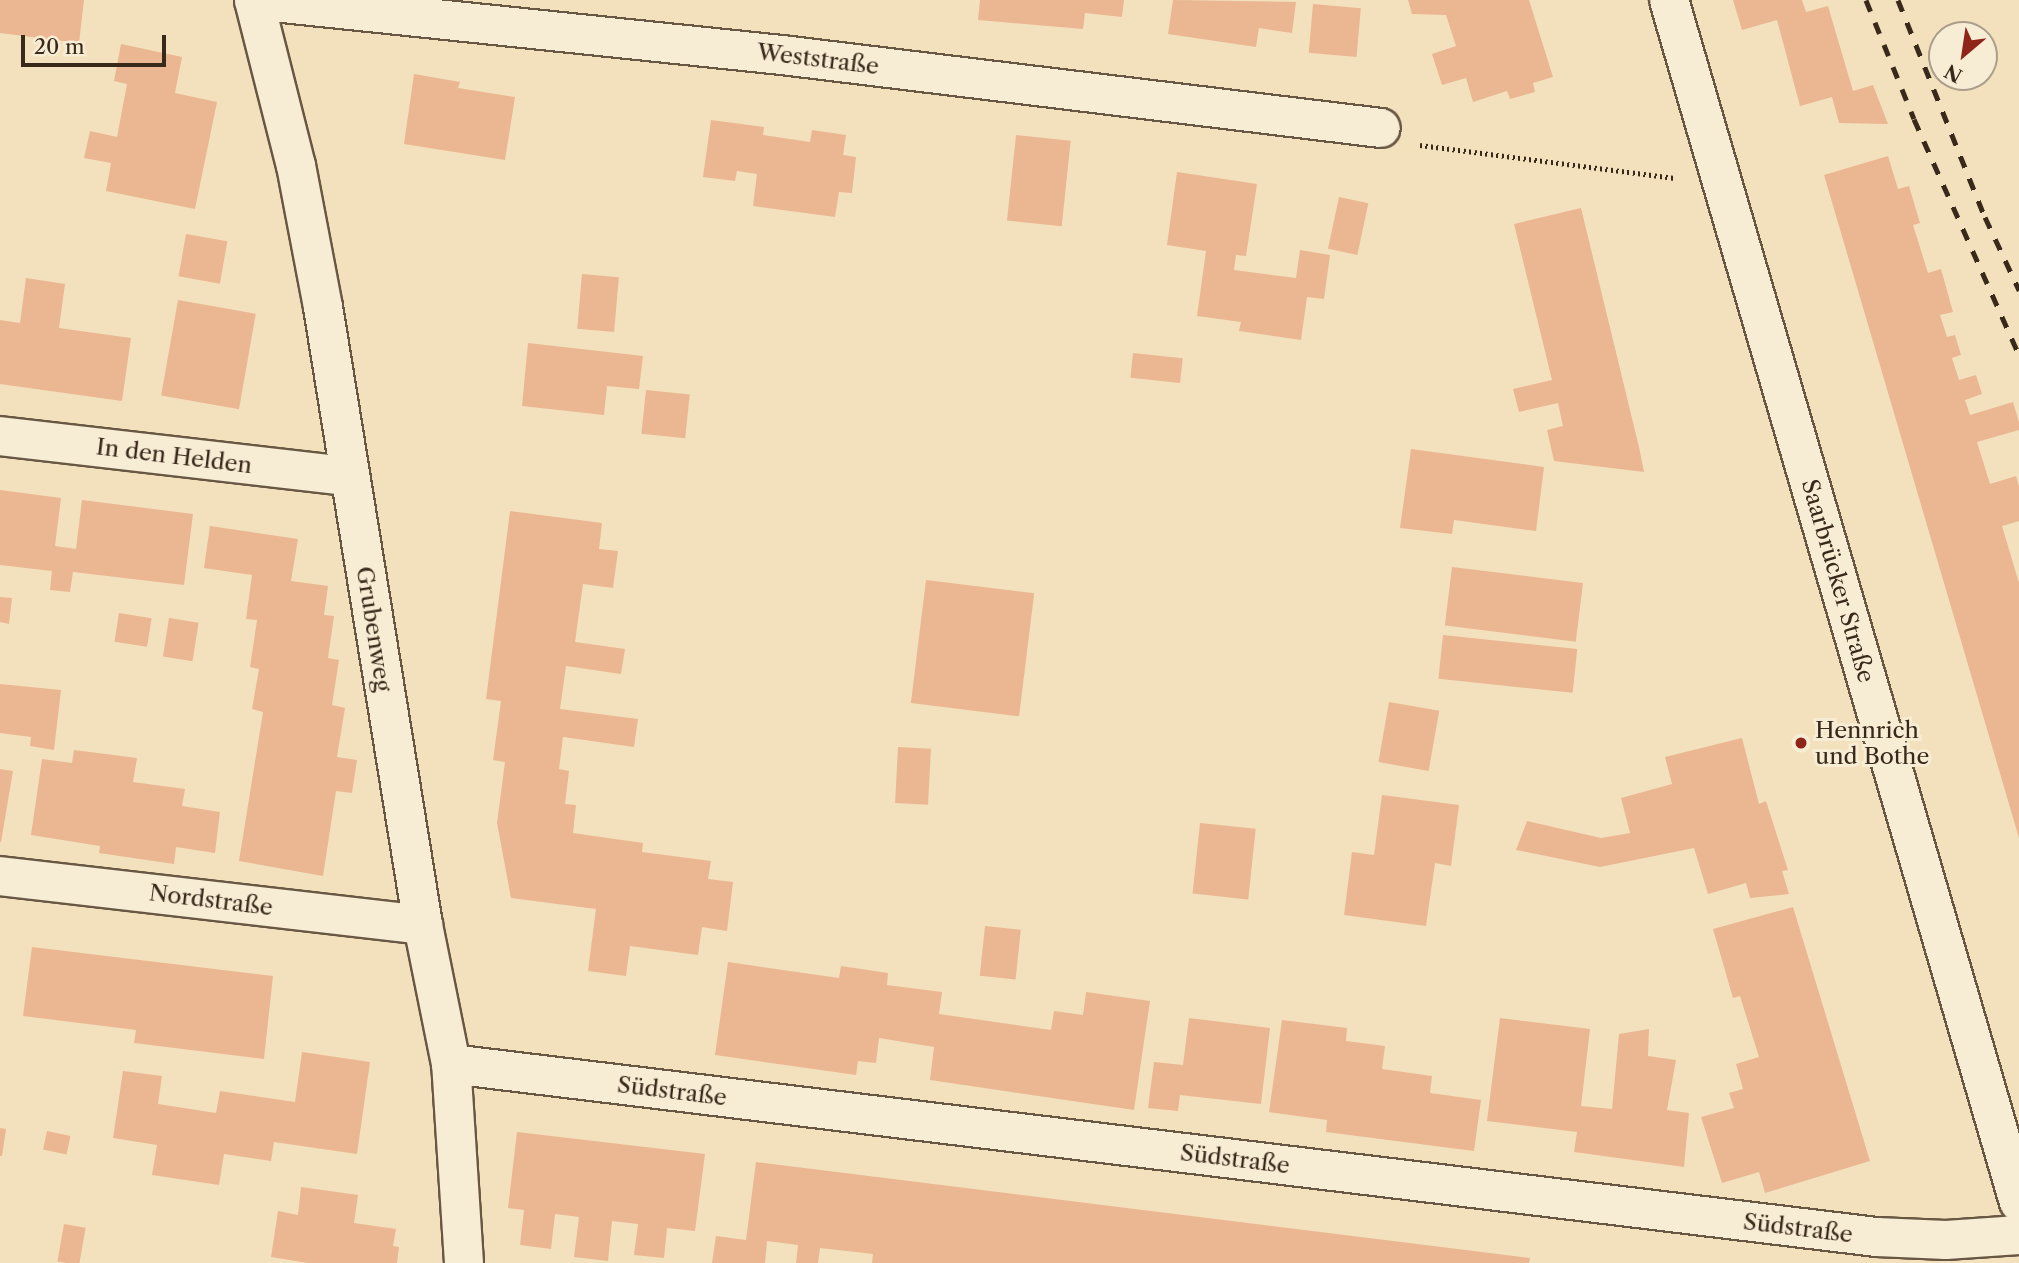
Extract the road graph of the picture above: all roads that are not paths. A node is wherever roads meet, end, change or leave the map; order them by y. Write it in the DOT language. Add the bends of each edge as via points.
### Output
graph roads {
  1 [pos="254,0"];
  2 [pos="1669,0"];
  3 [pos="1381,128"];
  4 [pos="0,436"];
  5 [pos="348,476"];
  6 [pos="0,876"];
  7 [pos="423,925"];
  8 [pos="451,1064"];
  9 [pos="2019,1202"];
  10 [pos="2019,1235"];
  11 [pos="464,1263"];
  1 -- 3 [label="street, Weststraße" via="768,53"];
  1 -- 5 [label="street, Grubenweg" via="296,166"];
  2 -- 9 [label="street, Saarbrücker Straße"];
  4 -- 5 [label="street, In den Helden"];
  5 -- 7 [label="street, Grubenweg"];
  6 -- 7 [label="street, Nordstraße"];
  7 -- 8 [label="street, Grubenweg"];
  8 -- 10 [label="street, Südstraße" via="1877,1237 1946,1240"];
  8 -- 11 [label="street, Grubenweg"];
}
